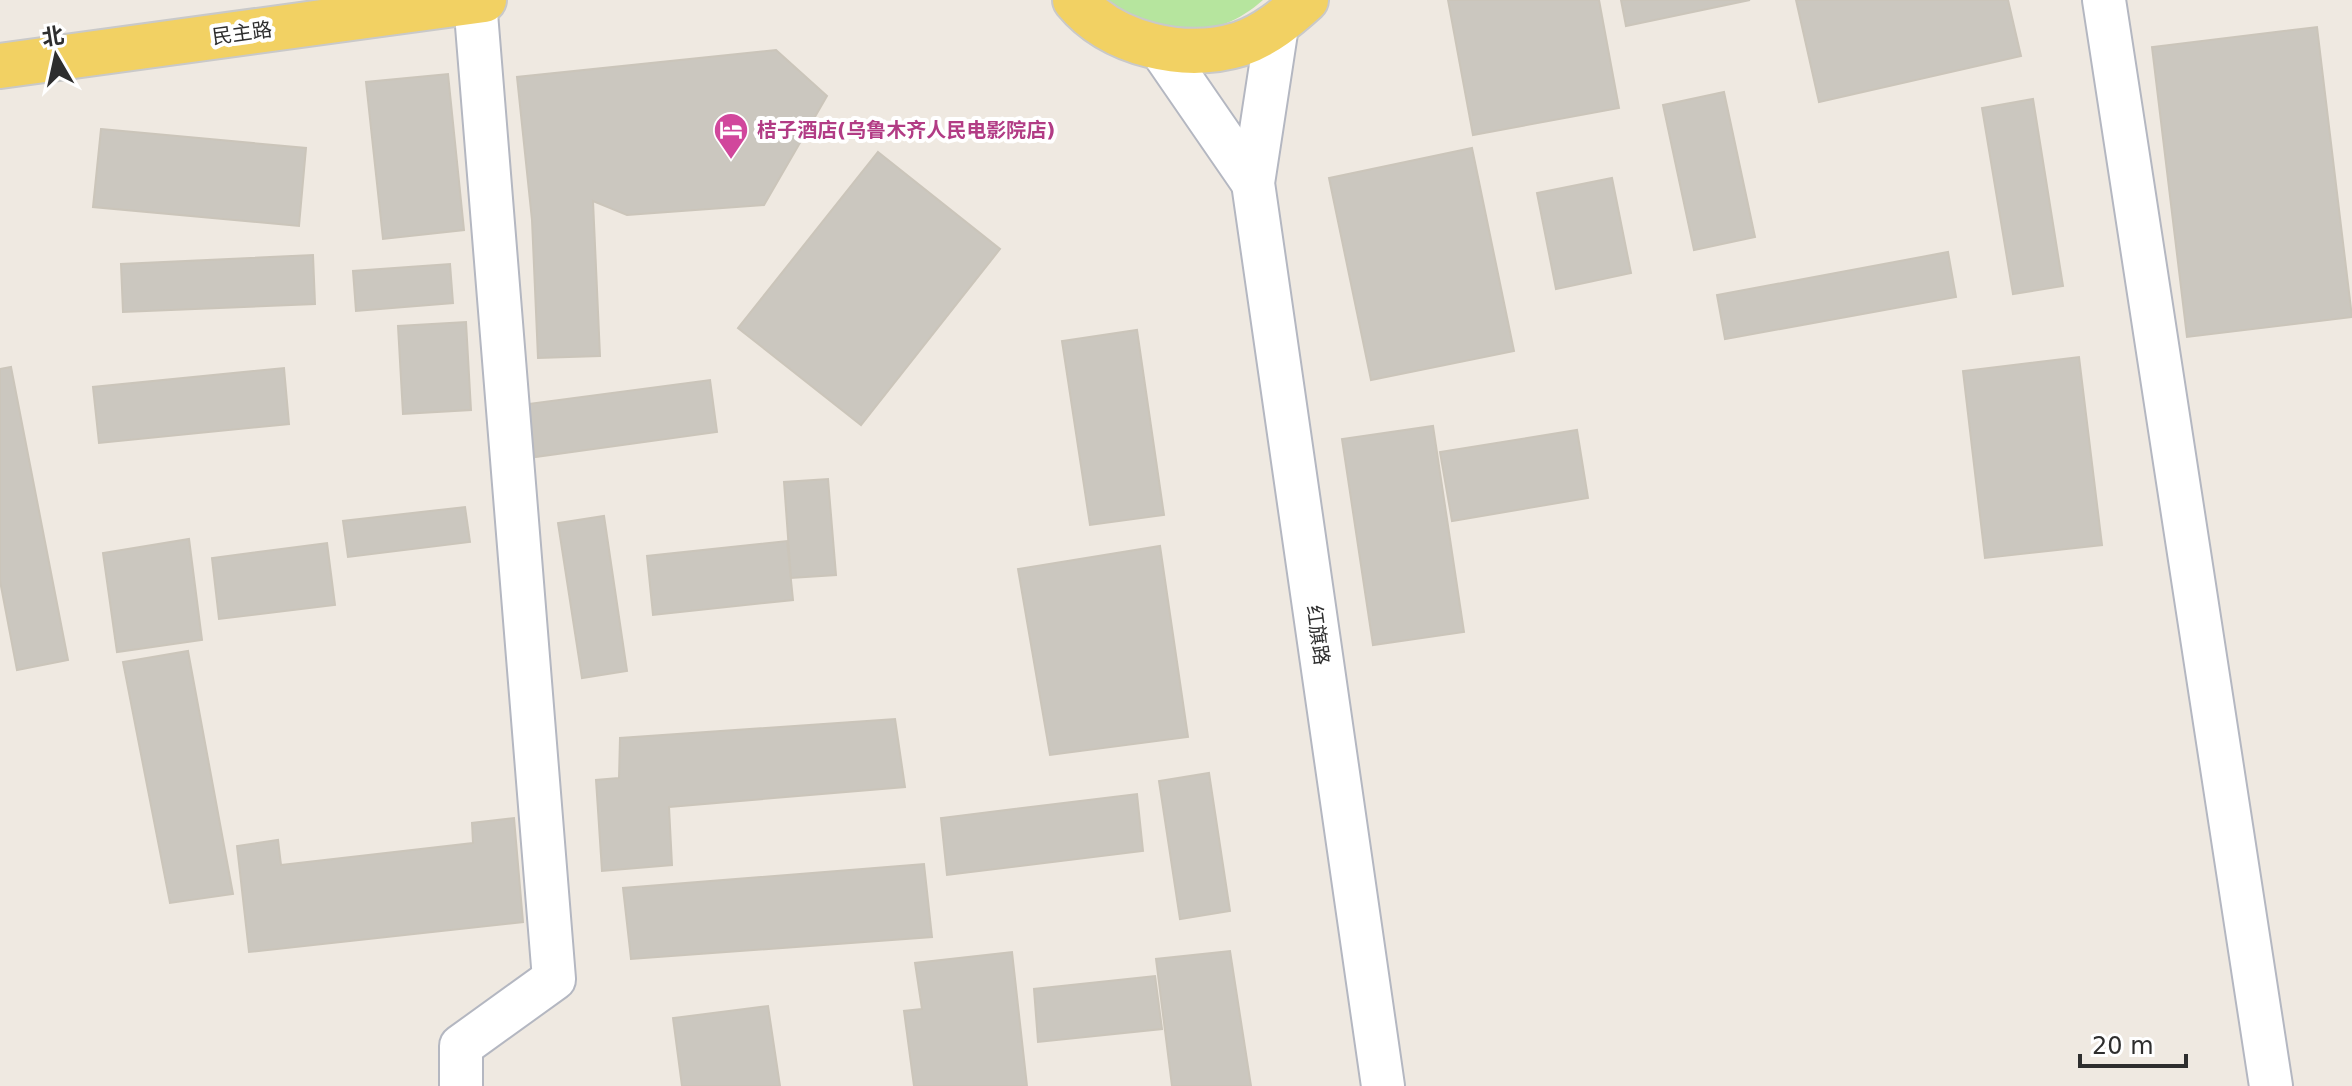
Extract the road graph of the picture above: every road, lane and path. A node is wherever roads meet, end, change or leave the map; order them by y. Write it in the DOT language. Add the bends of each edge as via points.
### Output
graph roads {
  1 [pos="1075,0"];
  2 [pos="2104,0"];
  3 [pos="479,1"];
  4 [pos="1291,13"];
  5 [pos="1160,48"];
  6 [pos="0,66"];
  7 [pos="1253,183"];
  8 [pos="461,1086"];
  9 [pos="1383,1086"];
  10 [pos="2271,1086"];
  1 -- 5 [label="main road" via="1116,32"];
  2 -- 10 [label="street"];
  3 -- 6 [label="main road, 民主路"];
  3 -- 8 [label="street" via="554,979 461,1046"];
  4 -- 5 [label="main road" via="1240,44 1200,51"];
  4 -- 7 [label="street"];
  5 -- 7 [label="street"];
  7 -- 9 [label="street, 红旗路"];
}
